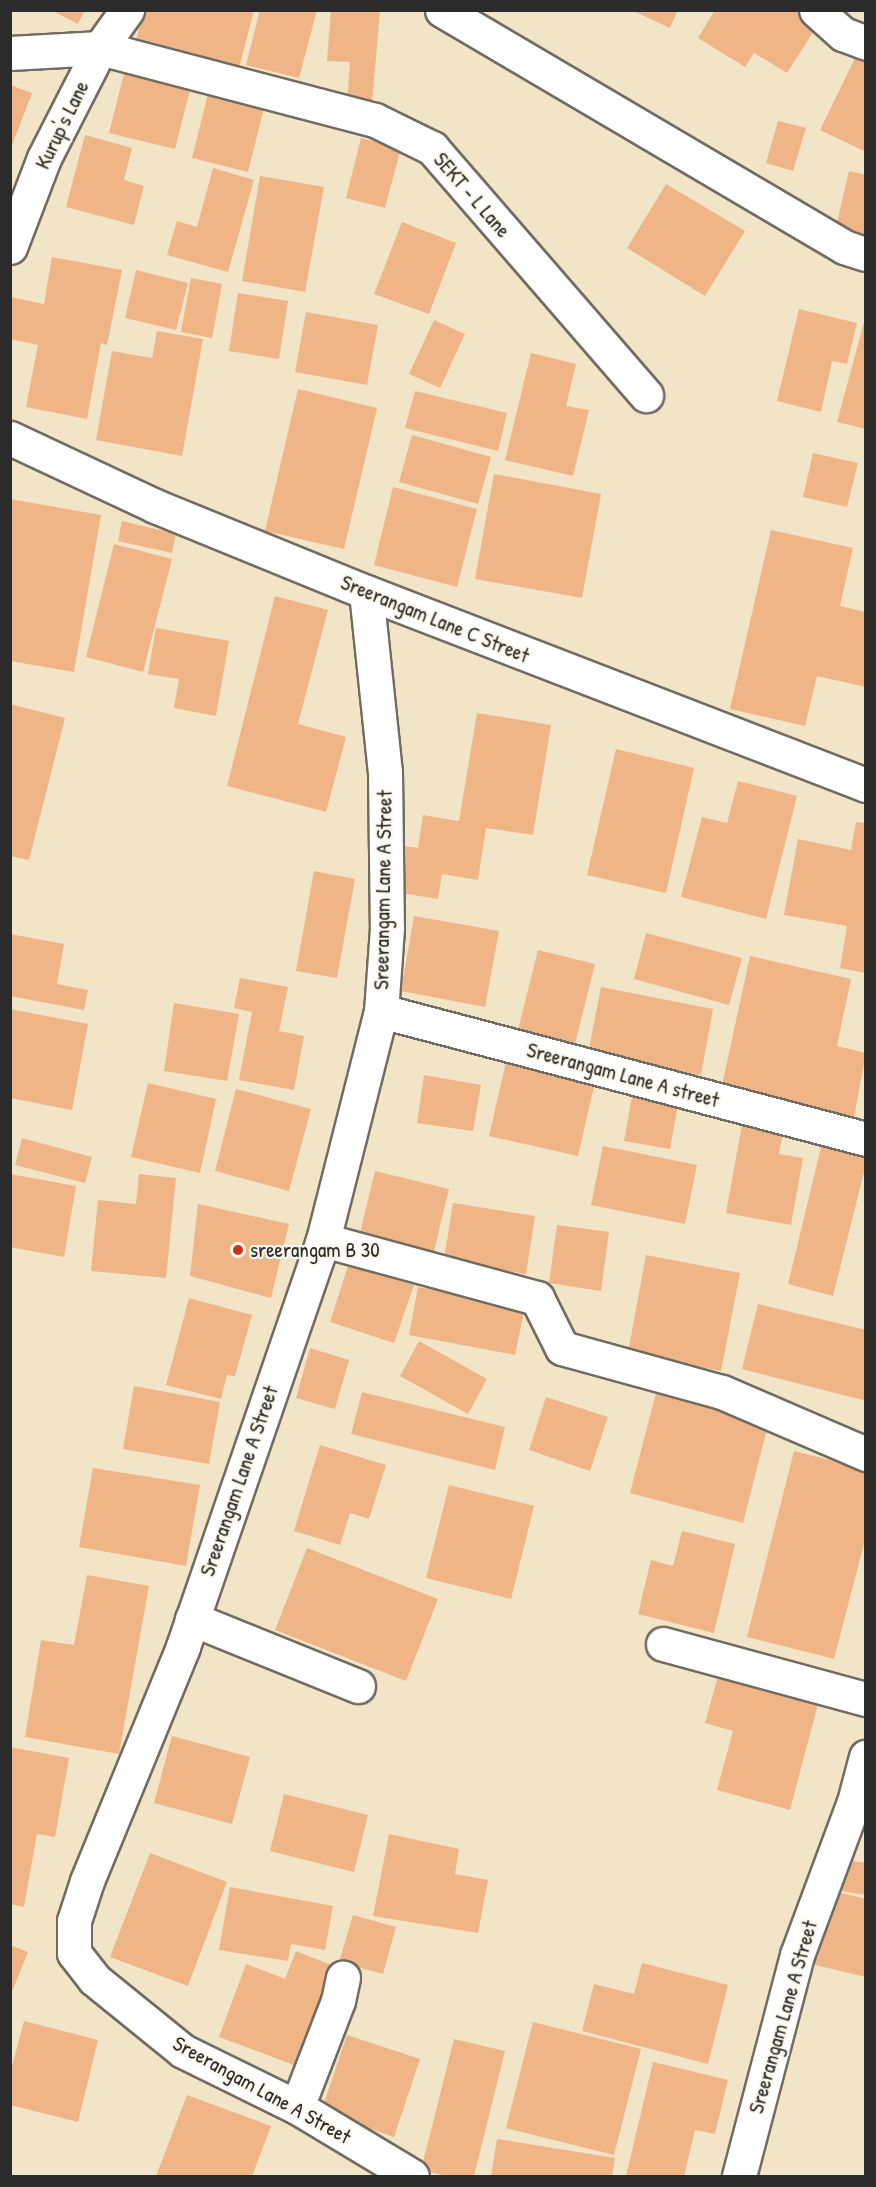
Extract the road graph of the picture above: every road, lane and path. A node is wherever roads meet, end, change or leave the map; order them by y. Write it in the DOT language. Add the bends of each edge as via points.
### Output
graph roads {
  1 [pos="127,10"];
  2 [pos="442,10"];
  3 [pos="816,10"];
  4 [pos="866,43"];
  5 [pos="100,48"];
  6 [pos="10,52"];
  7 [pos="10,247"];
  8 [pos="866,254"];
  9 [pos="646,395"];
  10 [pos="10,438"];
  11 [pos="366,592"];
  12 [pos="866,785"];
  13 [pos="381,1011"];
  14 [pos="866,1140"];
  15 [pos="323,1240"];
  16 [pos="866,1454"];
  17 [pos="192,1619"];
  18 [pos="663,1644"];
  19 [pos="358,1686"];
  20 [pos="866,1699"];
  21 [pos="866,1757"];
  22 [pos="343,1978"];
  23 [pos="297,2107"];
  24 [pos="412,2176"];
  25 [pos="739,2176"];
  1 -- 5 [label="street, Kurup's Lane"];
  2 -- 8 [label="street" via="843,247"];
  3 -- 4 [label="street" via="843,34"];
  5 -- 6 [label="street, SEKT - L Lane"];
  5 -- 7 [label="street, Kurup's Lane" via="44,158"];
  5 -- 9 [label="street, SEKT - L Lane" via="375,120 432,148"];
  10 -- 11 [label="street, Sreerangam Lane C Street" via="155,506"];
  11 -- 12 [label="street, Sreerangam Lane C Street"];
  11 -- 13 [label="street, Sreerangam Lane A Street" via="385,772 387,928"];
  13 -- 14 [label="street, Sreerangam Lane A street"];
  13 -- 15 [label="street, Sreerangam Lane A Street"];
  15 -- 16 [label="street" via="537,1298 562,1348 722,1392"];
  15 -- 17 [label="street, Sreerangam Lane A Street"];
  17 -- 19 [label="street"];
  17 -- 23 [label="street, Sreerangam Lane A Street" via="87,1881 74,1921 74,1953 94,1979 183,2051"];
  18 -- 20 [label="street"];
  21 -- 25 [label="street, Sreerangam Lane A Street" via="854,1802 797,1955"];
  22 -- 23 [label="street" via="338,2001"];
  23 -- 24 [label="street, Sreerangam Lane A Street"];
}
